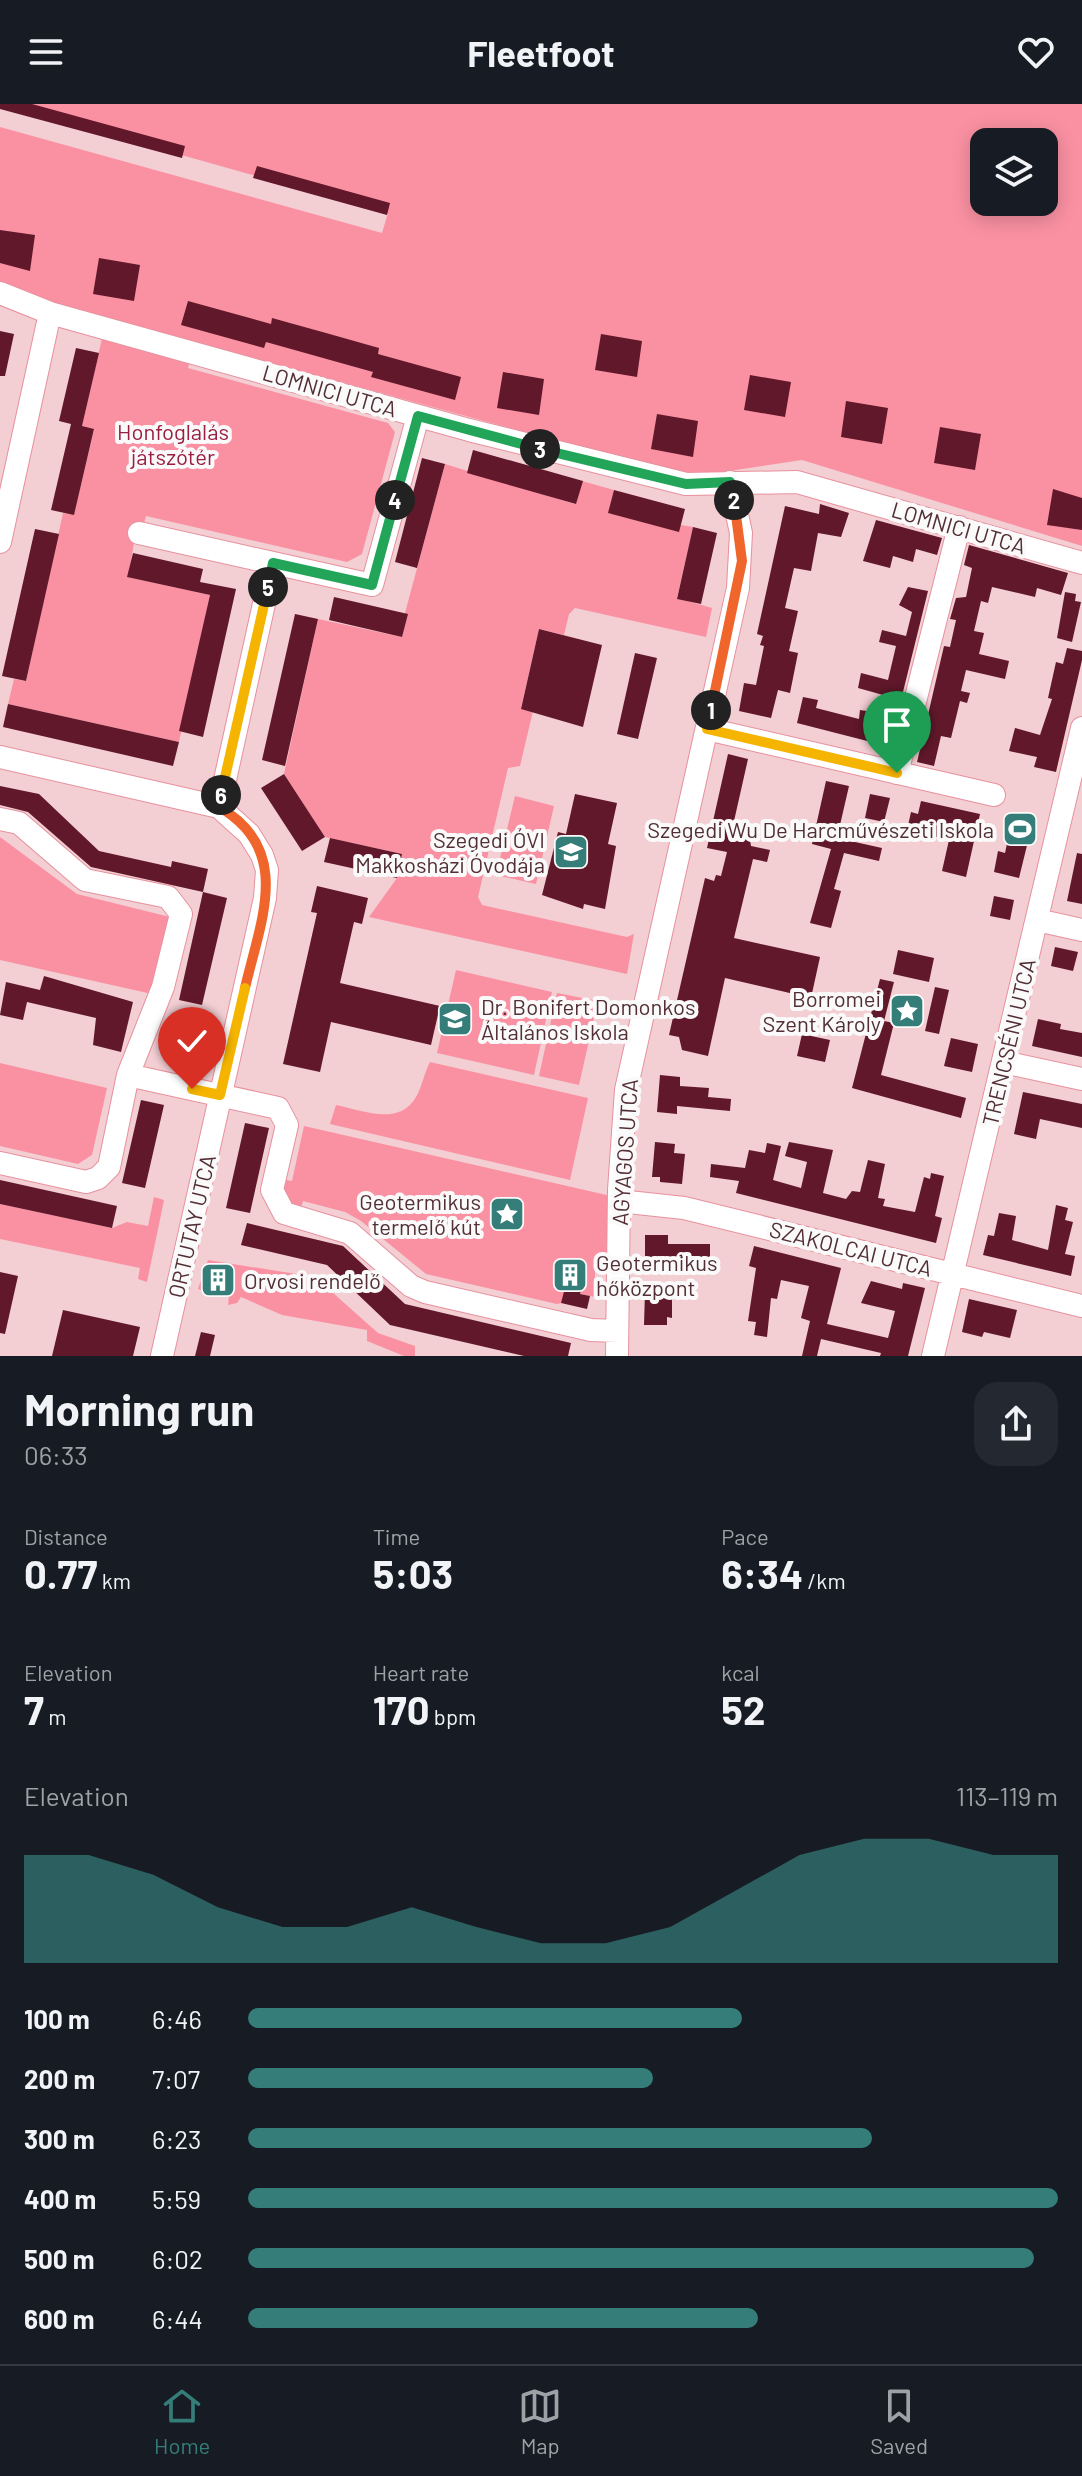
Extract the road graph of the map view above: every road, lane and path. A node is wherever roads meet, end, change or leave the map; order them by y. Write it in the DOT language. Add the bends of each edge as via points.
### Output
graph roads {
  1 [pos="0,293"];
  2 [pos="50,313"];
  3 [pos="418,416"];
  4 [pos="730,482"];
  5 [pos="959,527"];
  6 [pos="139,533"];
  7 [pos="0,542"];
  8 [pos="273,563"];
  9 [pos="1082,563"];
  10 [pos="1082,728"];
  11 [pos="707,729"];
  12 [pos="0,757"];
  13 [pos="1077,771"];
  14 [pos="897,773"];
  15 [pos="994,795"];
  16 [pos="219,807"];
  17 [pos="0,819"];
  18 [pos="1037,920"];
  19 [pos="1082,930"];
  20 [pos="1003,1062"];
  21 [pos="128,1075"];
  22 [pos="1082,1079"];
  23 [pos="220,1095"];
  24 [pos="0,1163"];
  25 [pos="619,1201"];
  26 [pos="954,1272"];
  27 [pos="1082,1306"];
  28 [pos="617,1331"];
  29 [pos="162,1356"];
  30 [pos="617,1356"];
  31 [pos="933,1356"];
  1 -- 2 [label="street, LOMNICI UTCA"];
  2 -- 3 [label="street, LOMNICI UTCA"];
  2 -- 7 [label="street"];
  3 -- 4 [label="street, LOMNICI UTCA" via="686,484"];
  3 -- 8 [label="street" via="372,585"];
  4 -- 5 [label="street, LOMNICI UTCA" via="797,482"];
  4 -- 11 [label="street, AGYAGOS UTCA" via="742,561"];
  5 -- 9 [label="street, LOMNICI UTCA"];
  5 -- 14 [label="street"];
  6 -- 8 [label="street"];
  8 -- 16 [label="street"];
  10 -- 13 [label="street, TRENCSÉNI UTCA"];
  11 -- 14 [label="street"];
  11 -- 25 [label="street, AGYAGOS UTCA" via="636,1035 623,1116"];
  12 -- 16 [label="street, ORTUTAY UTCA"];
  13 -- 18 [label="street, TRENCSÉNI UTCA"];
  14 -- 15 [label="street"];
  16 -- 23 [label="street, ORTUTAY UTCA" via="249,834 267,870"];
  17 -- 21 [label="street" via="19,823 85,880 168,897 181,914 163,987"];
  18 -- 19 [label="street"];
  18 -- 20 [label="street, TRENCSÉNI UTCA"];
  20 -- 22 [label="street"];
  20 -- 26 [label="street, TRENCSÉNI UTCA"];
  21 -- 23 [label="street"];
  21 -- 24 [label="street" via="109,1167 98,1178 86,1182"];
  23 -- 28 [label="street" via="278,1108 283,1115 287,1125 272,1190 284,1213 350,1233 425,1292 591,1330"];
  23 -- 29 [label="street, ORTUTAY UTCA"];
  25 -- 26 [label="street, SZAKOLCAI UTCA" via="684,1208"];
  25 -- 28 [label="street, AGYAGOS UTCA"];
  26 -- 27 [label="street, SZAKOLCAI UTCA"];
  26 -- 31 [label="street, TRENCSÉNI UTCA"];
  28 -- 30 [label="street, AGYAGOS UTCA"];
}
